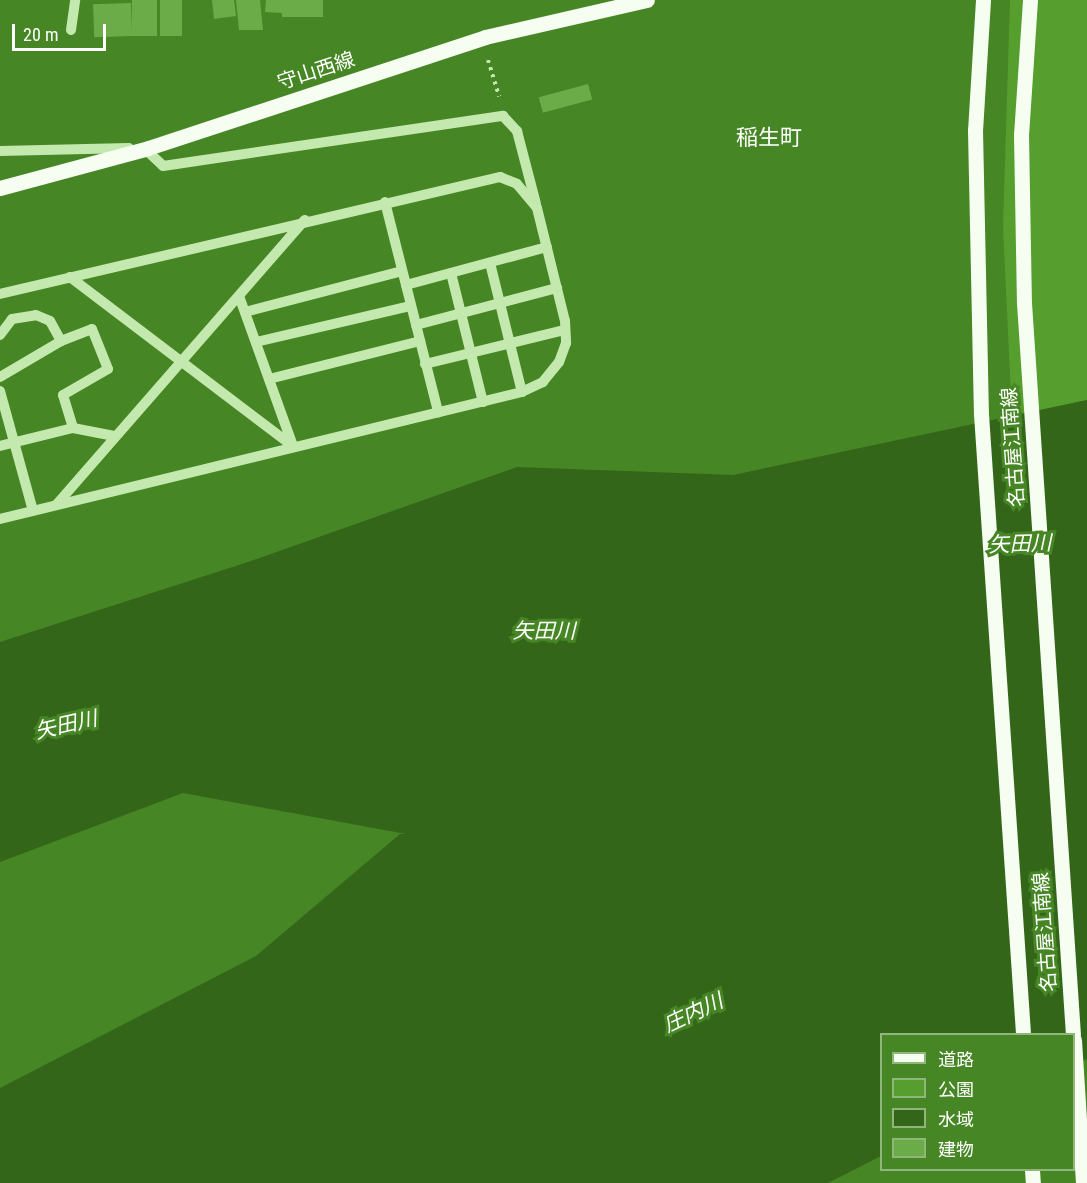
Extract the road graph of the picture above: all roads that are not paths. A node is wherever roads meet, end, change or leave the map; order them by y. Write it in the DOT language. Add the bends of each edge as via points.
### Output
graph roads {
  1 [pos="75,0"];
  2 [pos="647,0"];
  3 [pos="983,0"];
  4 [pos="1030,0"];
  5 [pos="608,4"];
  6 [pos="71,30"];
  7 [pos="148,148"];
  8 [pos="0,151"];
  9 [pos="0,188"];
  10 [pos="385,201"];
  11 [pos="537,208"];
  12 [pos="305,220"];
  13 [pos="547,247"];
  14 [pos="490,263"];
  15 [pos="402,271"];
  16 [pos="451,273"];
  17 [pos="70,277"];
  18 [pos="405,285"];
  19 [pos="557,288"];
  20 [pos="0,294"];
  21 [pos="240,296"];
  22 [pos="500,303"];
  23 [pos="411,306"];
  24 [pos="245,312"];
  25 [pos="461,313"];
  26 [pos="416,325"];
  27 [pos="566,330"];
  28 [pos="0,335"];
  29 [pos="61,341"];
  30 [pos="420,341"];
  31 [pos="256,342"];
  32 [pos="510,343"];
  33 [pos="471,352"];
  34 [pos="182,361"];
  35 [pos="425,364"];
  36 [pos="0,376"];
  37 [pos="269,379"];
  38 [pos="0,391"];
  39 [pos="522,392"];
  40 [pos="483,402"];
  41 [pos="438,412"];
  42 [pos="73,428"];
  43 [pos="114,436"];
  44 [pos="14,442"];
  45 [pos="0,446"];
  46 [pos="293,446"];
  47 [pos="57,505"];
  48 [pos="33,511"];
  49 [pos="0,519"];
  50 [pos="1023,1033"];
  51 [pos="1073,1033"];
  52 [pos="1075,1056"];
  53 [pos="1083,1183"];
  1 -- 6 [label="street"];
  2 -- 5 [label="main road, 守山西線"];
  3 -- 50 [label="main road, 名古屋江南線" via="975,130 981,414"];
  4 -- 51 [label="main road, 名古屋江南線" via="1021,134 1024,303"];
  5 -- 7 [label="main road, 守山西線" via="485,37"];
  7 -- 8 [label="street"];
  7 -- 9 [label="main road, 守山西線"];
  7 -- 11 [label="street" via="163,166 503,116 517,131"];
  10 -- 11 [label="street" via="500,177 518,184"];
  10 -- 12 [label="street"];
  10 -- 15 [label="street"];
  11 -- 13 [label="street"];
  12 -- 17 [label="street"];
  12 -- 21 [label="street"];
  13 -- 14 [label="street"];
  13 -- 19 [label="street"];
  14 -- 16 [label="street"];
  14 -- 22 [label="street"];
  15 -- 18 [label="street"];
  15 -- 24 [label="street"];
  16 -- 18 [label="street"];
  16 -- 25 [label="street"];
  17 -- 20 [label="street"];
  17 -- 34 [label="street"];
  18 -- 23 [label="street"];
  19 -- 22 [label="street"];
  19 -- 27 [label="street"];
  21 -- 24 [label="street"];
  21 -- 34 [label="street"];
  22 -- 25 [label="street"];
  22 -- 32 [label="street"];
  23 -- 26 [label="street"];
  23 -- 31 [label="street"];
  24 -- 31 [label="street"];
  25 -- 26 [label="street"];
  25 -- 33 [label="street"];
  26 -- 30 [label="street"];
  27 -- 32 [label="street"];
  27 -- 39 [label="street" via="560,362 543,382"];
  28 -- 29 [label="street" via="12,319 36,315 50,321"];
  29 -- 36 [label="street"];
  29 -- 42 [label="street" via="92,329 108,369 63,395"];
  30 -- 35 [label="street"];
  30 -- 37 [label="street"];
  31 -- 37 [label="street"];
  32 -- 33 [label="street"];
  32 -- 39 [label="street"];
  33 -- 35 [label="street"];
  33 -- 40 [label="street"];
  34 -- 43 [label="street"];
  34 -- 46 [label="street"];
  35 -- 41 [label="street"];
  37 -- 46 [label="street"];
  38 -- 44 [label="street"];
  39 -- 40 [label="street"];
  40 -- 41 [label="street"];
  41 -- 46 [label="street"];
  42 -- 43 [label="street"];
  42 -- 44 [label="street"];
  43 -- 47 [label="street"];
  44 -- 45 [label="street"];
  44 -- 48 [label="street"];
  46 -- 47 [label="street"];
  47 -- 48 [label="street"];
  48 -- 49 [label="street"];
  52 -- 53 [label="main road"];
}
